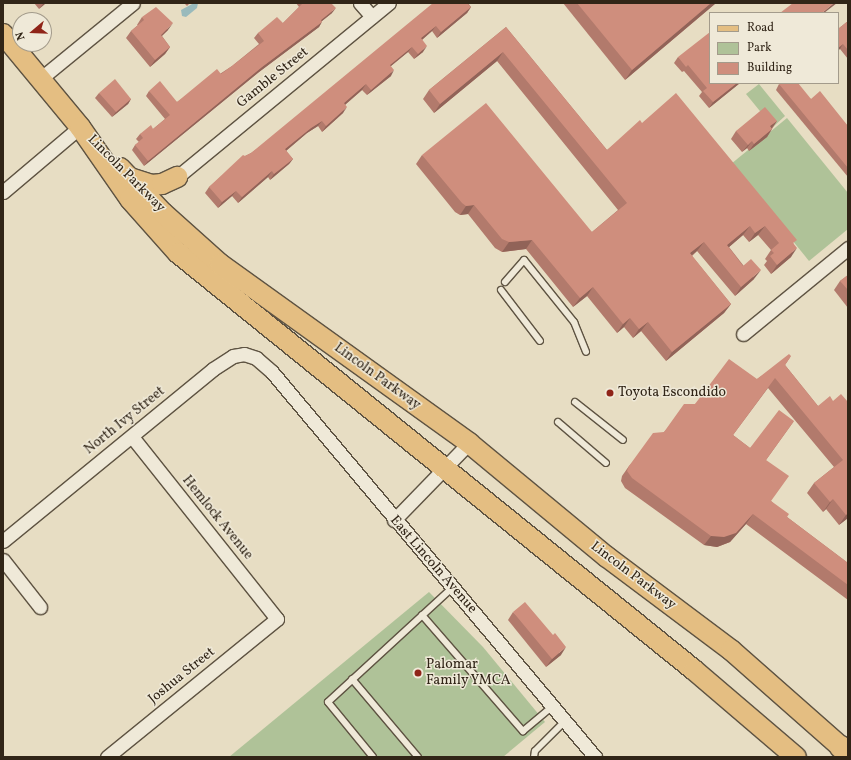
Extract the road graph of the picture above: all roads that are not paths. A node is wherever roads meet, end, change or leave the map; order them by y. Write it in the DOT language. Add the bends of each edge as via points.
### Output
graph roads {
  1 [pos="133,3"];
  2 [pos="360,3"];
  3 [pos="389,3"];
  4 [pos="372,17"];
  5 [pos="3,34"];
  6 [pos="40,80"];
  7 [pos="80,128"];
  8 [pos="177,177"];
  9 [pos="130,178"];
  10 [pos="3,192"];
  11 [pos="848,248"];
  12 [pos="505,282"];
  13 [pos="501,290"];
  14 [pos="743,334"];
  15 [pos="540,341"];
  16 [pos="586,352"];
  17 [pos="272,372"];
  18 [pos="575,402"];
  19 [pos="558,422"];
  20 [pos="132,437"];
  21 [pos="623,440"];
  22 [pos="469,444"];
  23 [pos="606,463"];
  24 [pos="444,469"];
  25 [pos="394,520"];
  26 [pos="3,541"];
  27 [pos="3,560"];
  28 [pos="452,588"];
  29 [pos="40,607"];
  30 [pos="422,615"];
  31 [pos="277,619"];
  32 [pos="352,680"];
  33 [pos="553,706"];
  34 [pos="565,721"];
  35 [pos="842,750"];
  36 [pos="107,757"];
  37 [pos="373,757"];
  38 [pos="418,757"];
  39 [pos="534,757"];
  40 [pos="595,757"];
  41 [pos="796,757"];
  1 -- 6 [label="street"];
  2 -- 4 [label="street"];
  3 -- 4 [label="street, Gamble Street"];
  4 -- 8 [label="street, Gamble Street"];
  5 -- 6 [label="main road"];
  6 -- 7 [label="main road"];
  7 -- 9 [label="main road, Lincoln Parkway"];
  7 -- 10 [label="street"];
  7 -- 24 [label="main road, Lincoln Parkway" via="130,199 178,253"];
  8 -- 9 [label="main road" via="166,183 152,185"];
  9 -- 22 [label="main road, Lincoln Parkway" via="163,213 220,264"];
  11 -- 14 [label="street"];
  12 -- 16 [label="lane" via="524,260 574,322"];
  13 -- 15 [label="lane"];
  17 -- 20 [label="street, North Ivy Street" via="256,358 244,354 233,356 213,369"];
  17 -- 25 [label="street, East Lincoln Avenue"];
  18 -- 21 [label="lane"];
  19 -- 23 [label="lane"];
  20 -- 26 [label="street, North Ivy Street"];
  20 -- 31 [label="street, Hemlock Avenue"];
  22 -- 24 [label="street"];
  22 -- 35 [label="main road, Lincoln Parkway" via="607,557 731,650"];
  24 -- 25 [label="street"];
  24 -- 41 [label="main road, Lincoln Parkway" via="694,670"];
  25 -- 28 [label="street, East Lincoln Avenue"];
  27 -- 29 [label="street"];
  28 -- 30 [label="lane"];
  28 -- 33 [label="street, East Lincoln Avenue"];
  30 -- 32 [label="lane"];
  30 -- 33 [label="lane" via="523,731"];
  31 -- 36 [label="street, Joshua Street"];
  32 -- 37 [label="lane" via="328,702"];
  32 -- 38 [label="lane"];
  33 -- 34 [label="street, East Lincoln Avenue"];
  34 -- 39 [label="lane" via="535,751"];
  34 -- 40 [label="street, East Lincoln Avenue"];
}
